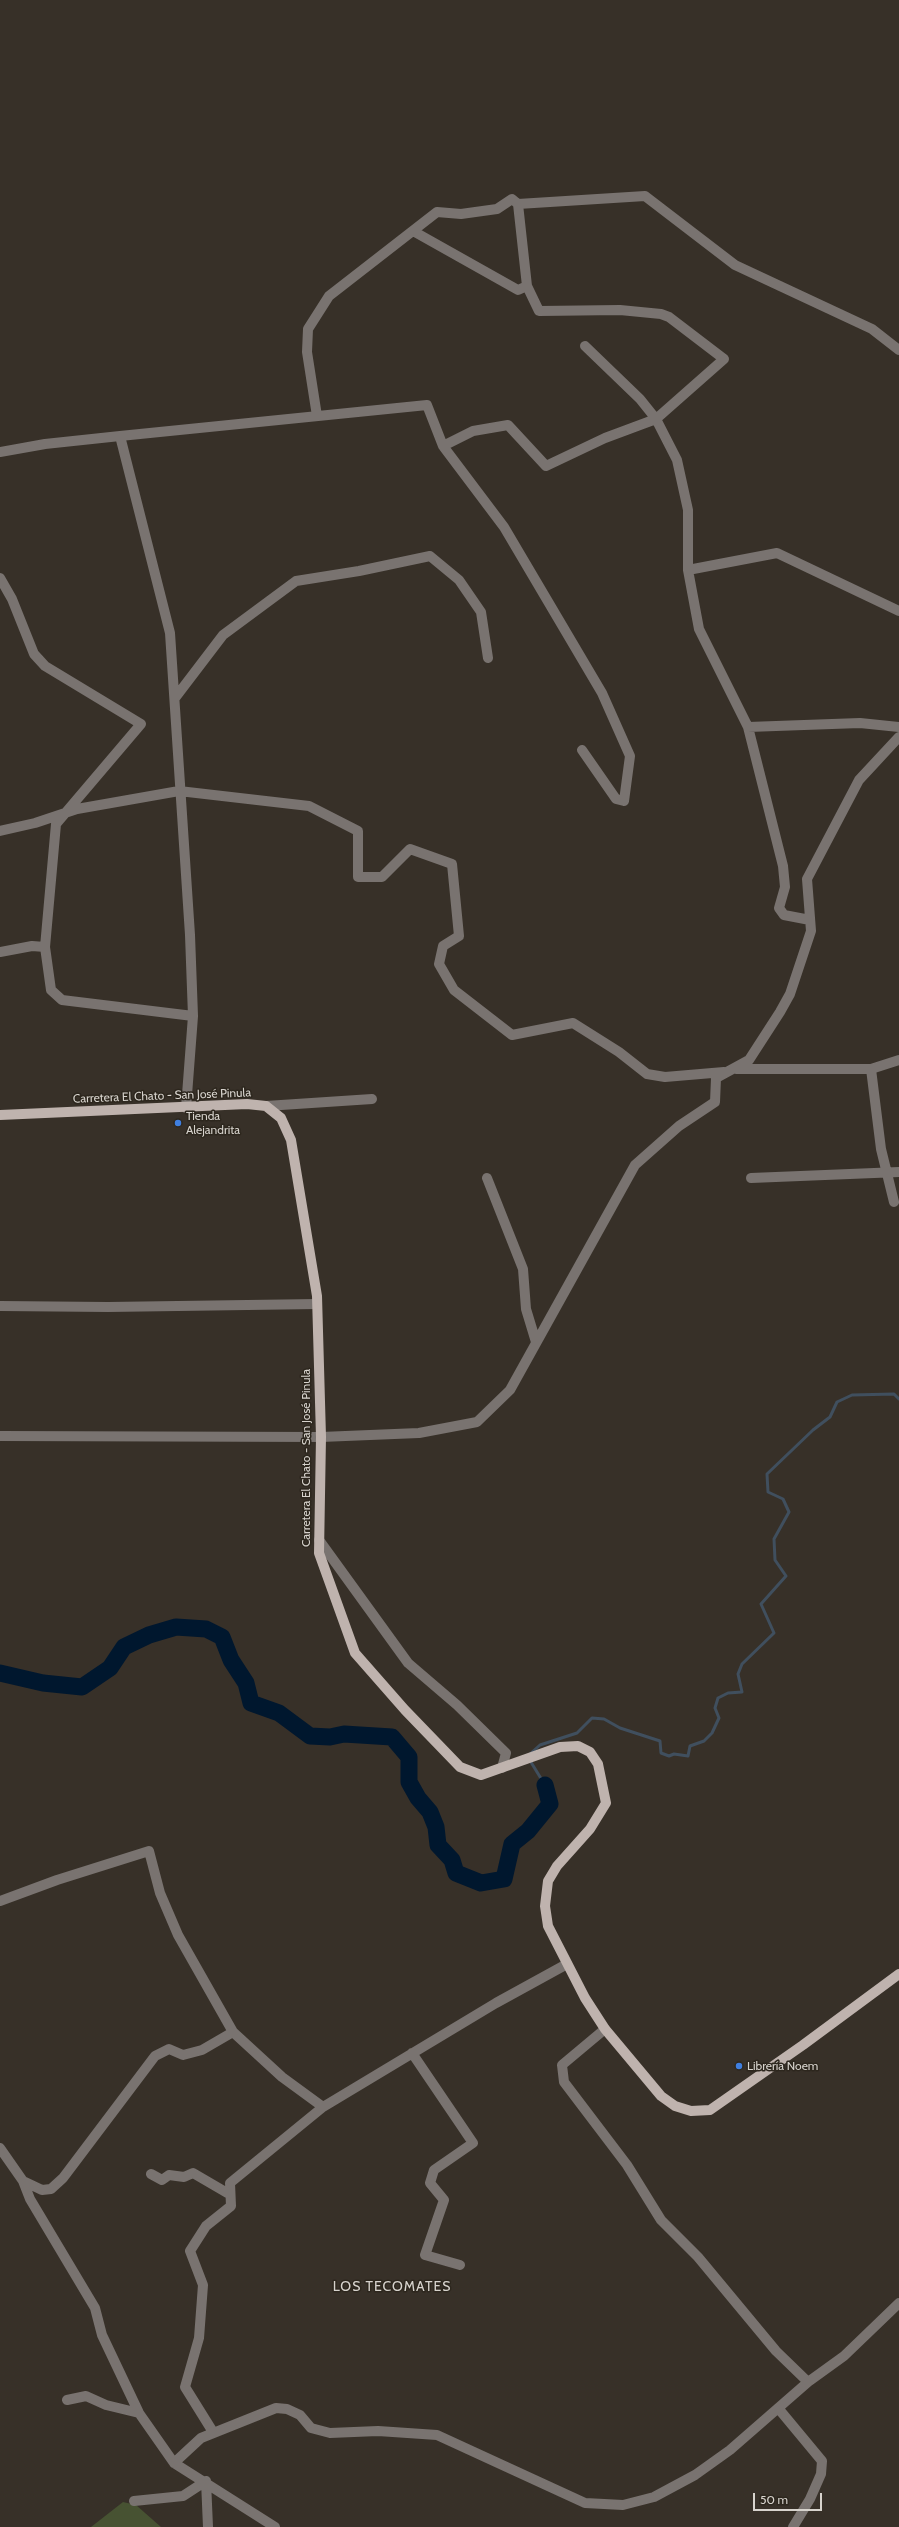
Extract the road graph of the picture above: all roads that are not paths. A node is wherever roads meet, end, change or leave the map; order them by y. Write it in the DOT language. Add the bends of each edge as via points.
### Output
graph roads {
  1 [pos="518,204"];
  2 [pos="413,231"];
  3 [pos="527,286"];
  4 [pos="585,346"];
  5 [pos="899,350"];
  6 [pos="317,416"];
  7 [pos="656,419"];
  8 [pos="120,436"];
  9 [pos="443,446"];
  10 [pos="0,452"];
  11 [pos="688,570"];
  12 [pos="0,578"];
  13 [pos="899,611"];
  14 [pos="488,658"];
  15 [pos="174,698"];
  16 [pos="748,727"];
  17 [pos="899,727"];
  18 [pos="899,737"];
  19 [pos="582,750"];
  20 [pos="179,791"];
  21 [pos="63,813"];
  22 [pos="0,831"];
  23 [pos="810,920"];
  24 [pos="45,947"];
  25 [pos="0,952"];
  26 [pos="193,1016"];
  27 [pos="899,1060"];
  28 [pos="871,1069"];
  29 [pos="731,1070"];
  30 [pos="372,1099"];
  31 [pos="266,1106"];
  32 [pos="186,1108"];
  33 [pos="0,1115"];
  34 [pos="899,1172"];
  35 [pos="886,1173"];
  36 [pos="487,1178"];
  37 [pos="751,1178"];
  38 [pos="894,1202"];
  39 [pos="317,1304"];
  40 [pos="0,1306"];
  41 [pos="536,1342"];
  42 [pos="0,1436"];
  43 [pos="321,1437"];
  44 [pos="319,1540"];
  45 [pos="502,1768"];
  46 [pos="0,1901"];
  47 [pos="567,1964"];
  48 [pos="899,1974"];
  49 [pos="605,2029"];
  50 [pos="233,2032"];
  51 [pos="412,2053"];
  52 [pos="323,2107"];
  53 [pos="2,2152"];
  54 [pos="151,2174"];
  55 [pos="23,2181"];
  56 [pos="229,2194"];
  57 [pos="460,2264"];
  58 [pos="899,2303"];
  59 [pos="808,2382"];
  60 [pos="67,2400"];
  61 [pos="778,2408"];
  62 [pos="139,2413"];
  63 [pos="213,2432"];
  64 [pos="174,2463"];
  65 [pos="206,2481"];
  66 [pos="134,2501"];
  67 [pos="208,2527"];
  68 [pos="275,2527"];
  69 [pos="793,2527"];
  1 -- 2 [label="street" via="512,199 497,209 460,214 437,212"];
  1 -- 3 [label="street"];
  1 -- 5 [label="street" via="645,196 735,265 872,329"];
  2 -- 3 [label="street" via="518,290"];
  2 -- 6 [label="street" via="329,296 308,329 307,352"];
  3 -- 7 [label="street" via="540,311 620,310 661,314 669,317 724,359"];
  4 -- 7 [label="street" via="635,394"];
  6 -- 8 [label="street"];
  6 -- 9 [label="street" via="427,405"];
  7 -- 9 [label="street" via="605,438 546,466 508,425 473,431"];
  7 -- 11 [label="street" via="677,460 688,510"];
  8 -- 10 [label="street"];
  8 -- 15 [label="street" via="170,633"];
  9 -- 19 [label="street" via="504,527 602,694 630,756 624,801 616,799"];
  11 -- 13 [label="street" via="777,553"];
  11 -- 16 [label="street" via="699,629"];
  12 -- 21 [label="street" via="12,599 34,654 45,666 141,724"];
  14 -- 15 [label="street" via="481,612 459,580 430,556 296,581 223,635"];
  15 -- 20 [label="street"];
  16 -- 17 [label="street" via="860,723"];
  16 -- 23 [label="street" via="782,866 785,887 779,908 784,915"];
  18 -- 23 [label="street" via="859,780 807,879"];
  20 -- 21 [label="street"];
  20 -- 26 [label="street" via="190,935"];
  20 -- 29 [label="street" via="309,806 358,831 358,877 382,877 410,849 452,864 459,936 443,946 439,964 454,990 512,1036 572,1023 647,1074 665,1078"];
  21 -- 22 [label="street"];
  21 -- 24 [label="street" via="56,824"];
  23 -- 29 [label="street" via="811,932 790,994 749,1060"];
  24 -- 25 [label="street" via="32,946"];
  24 -- 26 [label="street" via="50,990 62,1000"];
  26 -- 32 [label="street"];
  27 -- 28 [label="street"];
  28 -- 29 [label="street"];
  28 -- 35 [label="street" via="880,1149"];
  29 -- 41 [label="street" via="716,1078 715,1102 679,1126 635,1165"];
  30 -- 31 [label="street"];
  31 -- 32 [label="main road, Carretera El Chato - San José Pinula" via="247,1104"];
  31 -- 39 [label="main road, Carretera El Chato - San José Pinula" via="281,1118 291,1140"];
  32 -- 33 [label="main road, Carretera El Chato - San José Pinula"];
  34 -- 35 [label="street"];
  35 -- 37 [label="street"];
  35 -- 38 [label="street"];
  36 -- 41 [label="street" via="523,1269 526,1309"];
  39 -- 40 [label="street"];
  39 -- 43 [label="main road, Carretera El Chato - San José Pinula"];
  41 -- 43 [label="street" via="510,1390 477,1422 419,1433"];
  42 -- 43 [label="street"];
  43 -- 44 [label="main road, Carretera El Chato - San José Pinula"];
  44 -- 45 [label="street" via="408,1663 506,1753"];
  44 -- 45 [label="main road, Carretera El Chato - San José Pinula" via="319,1553 355,1653 460,1767 481,1775"];
  45 -- 47 [label="main road, Carretera El Chato - San José Pinula" via="560,1747 578,1746 590,1752 598,1764 606,1803 590,1829 557,1866 548,1881 545,1906 548,1926"];
  46 -- 50 [label="street" via="148,1851 160,1893 178,1935"];
  47 -- 49 [label="main road, Carretera El Chato - San José Pinula"];
  47 -- 51 [label="street"];
  48 -- 49 [label="main road, Carretera El Chato - San José Pinula" via="710,2110 691,2111 675,2106 661,2096"];
  49 -- 59 [label="street" via="562,2065 564,2082 627,2165 661,2220 698,2257 776,2351"];
  50 -- 52 [label="street" via="282,2077"];
  50 -- 55 [label="street" via="202,2050 183,2055 169,2049 155,2056 63,2178 51,2189 42,2190"];
  51 -- 52 [label="street"];
  51 -- 57 [label="street" via="473,2144 434,2170 430,2183 444,2200 425,2255"];
  52 -- 56 [label="street" via="230,2183"];
  53 -- 55 [label="street"];
  54 -- 56 [label="street" via="162,2180 169,2175 184,2177 193,2173"];
  55 -- 62 [label="street" via="30,2199 95,2308 102,2335"];
  56 -- 63 [label="street" via="231,2206 206,2226 190,2250 203,2285 200,2338 185,2387"];
  58 -- 59 [label="street" via="844,2356"];
  59 -- 61 [label="street"];
  60 -- 62 [label="street" via="86,2396 106,2405"];
  61 -- 63 [label="street" via="730,2450 695,2475 654,2497 623,2505 585,2503 437,2435 378,2431 330,2433 311,2428 300,2415 287,2409 276,2408"];
  61 -- 69 [label="street" via="822,2461 819,2480"];
  62 -- 64 [label="street"];
  63 -- 64 [label="street" via="201,2438"];
  64 -- 65 [label="street"];
  65 -- 66 [label="street" via="183,2496"];
  65 -- 67 [label="street"];
  65 -- 68 [label="street"];
}
